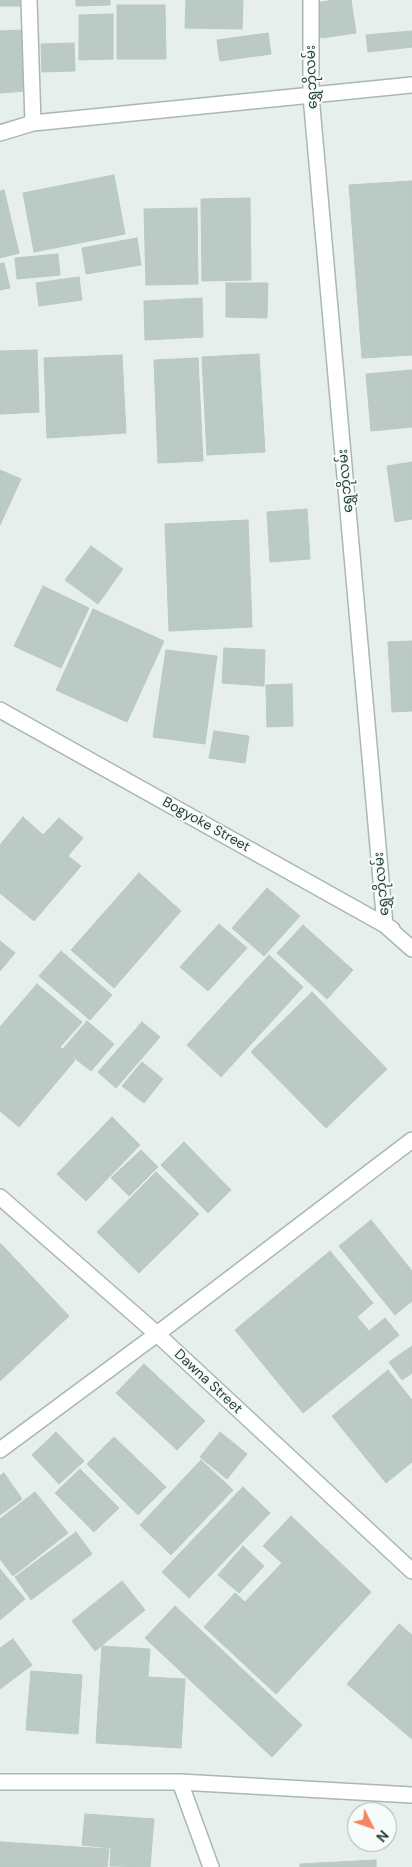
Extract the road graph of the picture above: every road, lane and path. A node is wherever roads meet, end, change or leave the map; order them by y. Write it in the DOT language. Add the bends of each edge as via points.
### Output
graph roads {
  1 [pos="29,0"];
  2 [pos="311,0"];
  3 [pos="412,85"];
  4 [pos="312,96"];
  5 [pos="34,123"];
  6 [pos="0,133"];
  7 [pos="0,710"];
  8 [pos="386,925"];
  9 [pos="412,939"];
  10 [pos="412,949"];
  11 [pos="412,1140"];
  12 [pos="0,1197"];
  13 [pos="157,1334"];
  14 [pos="0,1450"];
  15 [pos="412,1571"];
  16 [pos="0,1782"];
  17 [pos="180,1782"];
  18 [pos="412,1795"];
  19 [pos="211,1867"];
  1 -- 5 [label="street"];
  2 -- 4 [label="street, ရွှေဘိုလမ်း"];
  3 -- 4 [label="street"];
  4 -- 5 [label="street"];
  4 -- 8 [label="street, ရွှေဘိုလမ်း"];
  5 -- 6 [label="street"];
  7 -- 8 [label="street, Bogyoke Street"];
  8 -- 9 [label="street, Bogyoke Street"];
  8 -- 10 [label="street, ရွှေဘိုလမ်း"];
  11 -- 13 [label="street"];
  12 -- 13 [label="street, Dawna Street"];
  13 -- 14 [label="street"];
  13 -- 15 [label="street, Dawna Street"];
  16 -- 17 [label="street"];
  17 -- 18 [label="street"];
  17 -- 19 [label="street"];
}
